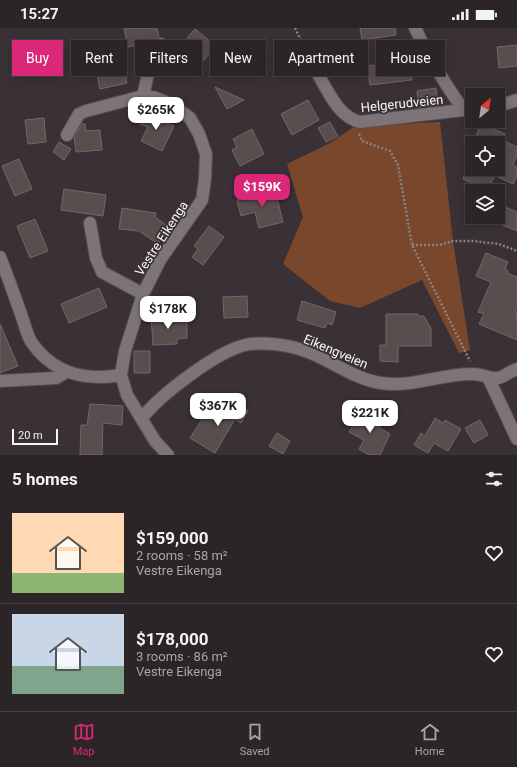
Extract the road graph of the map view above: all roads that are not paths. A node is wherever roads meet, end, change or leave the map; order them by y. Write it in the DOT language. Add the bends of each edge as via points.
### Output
graph roads {
  1 [pos="415,28"];
  2 [pos="148,76"];
  3 [pos="319,76"];
  4 [pos="143,96"];
  5 [pos="517,100"];
  6 [pos="505,104"];
  7 [pos="465,106"];
  8 [pos="465,109"];
  9 [pos="67,135"];
  10 [pos="90,223"];
  11 [pos="0,257"];
  12 [pos="143,294"];
  13 [pos="517,369"];
  14 [pos="66,372"];
  15 [pos="121,375"];
  16 [pos="488,377"];
  17 [pos="0,381"];
  18 [pos="142,418"];
  19 [pos="517,439"];
  20 [pos="168,455"];
  1 -- 7 [label="street, Helgerudveien" via="444,82"];
  2 -- 4 [label="street"];
  3 -- 8 [label="street, Helgerudveien" via="336,104 352,120 360,122"];
  4 -- 9 [label="street, Vestre Eikenga" via="86,110 79,114"];
  4 -- 12 [label="street, Vestre Eikenga" via="171,104 190,118 206,154 204,189 198,206 160,260"];
  5 -- 6 [label="street"];
  10 -- 12 [label="street" via="96,258 102,272"];
  11 -- 14 [label="street" via="31,342 47,359"];
  12 -- 15 [label="street, Vestre Eikenga" via="125,351"];
  13 -- 16 [label="street, Eikengveien" via="498,378"];
  14 -- 15 [label="street" via="89,377"];
  14 -- 17 [label="street" via="56,378"];
  15 -- 18 [label="street, Vestre Eikenga" via="127,395"];
  16 -- 18 [label="street, Eikengveien" via="473,373 408,383 381,383 307,352 280,345 257,343 224,354 184,380"];
  16 -- 19 [label="street"];
  18 -- 20 [label="street, Vestre Eikenga"];
}
